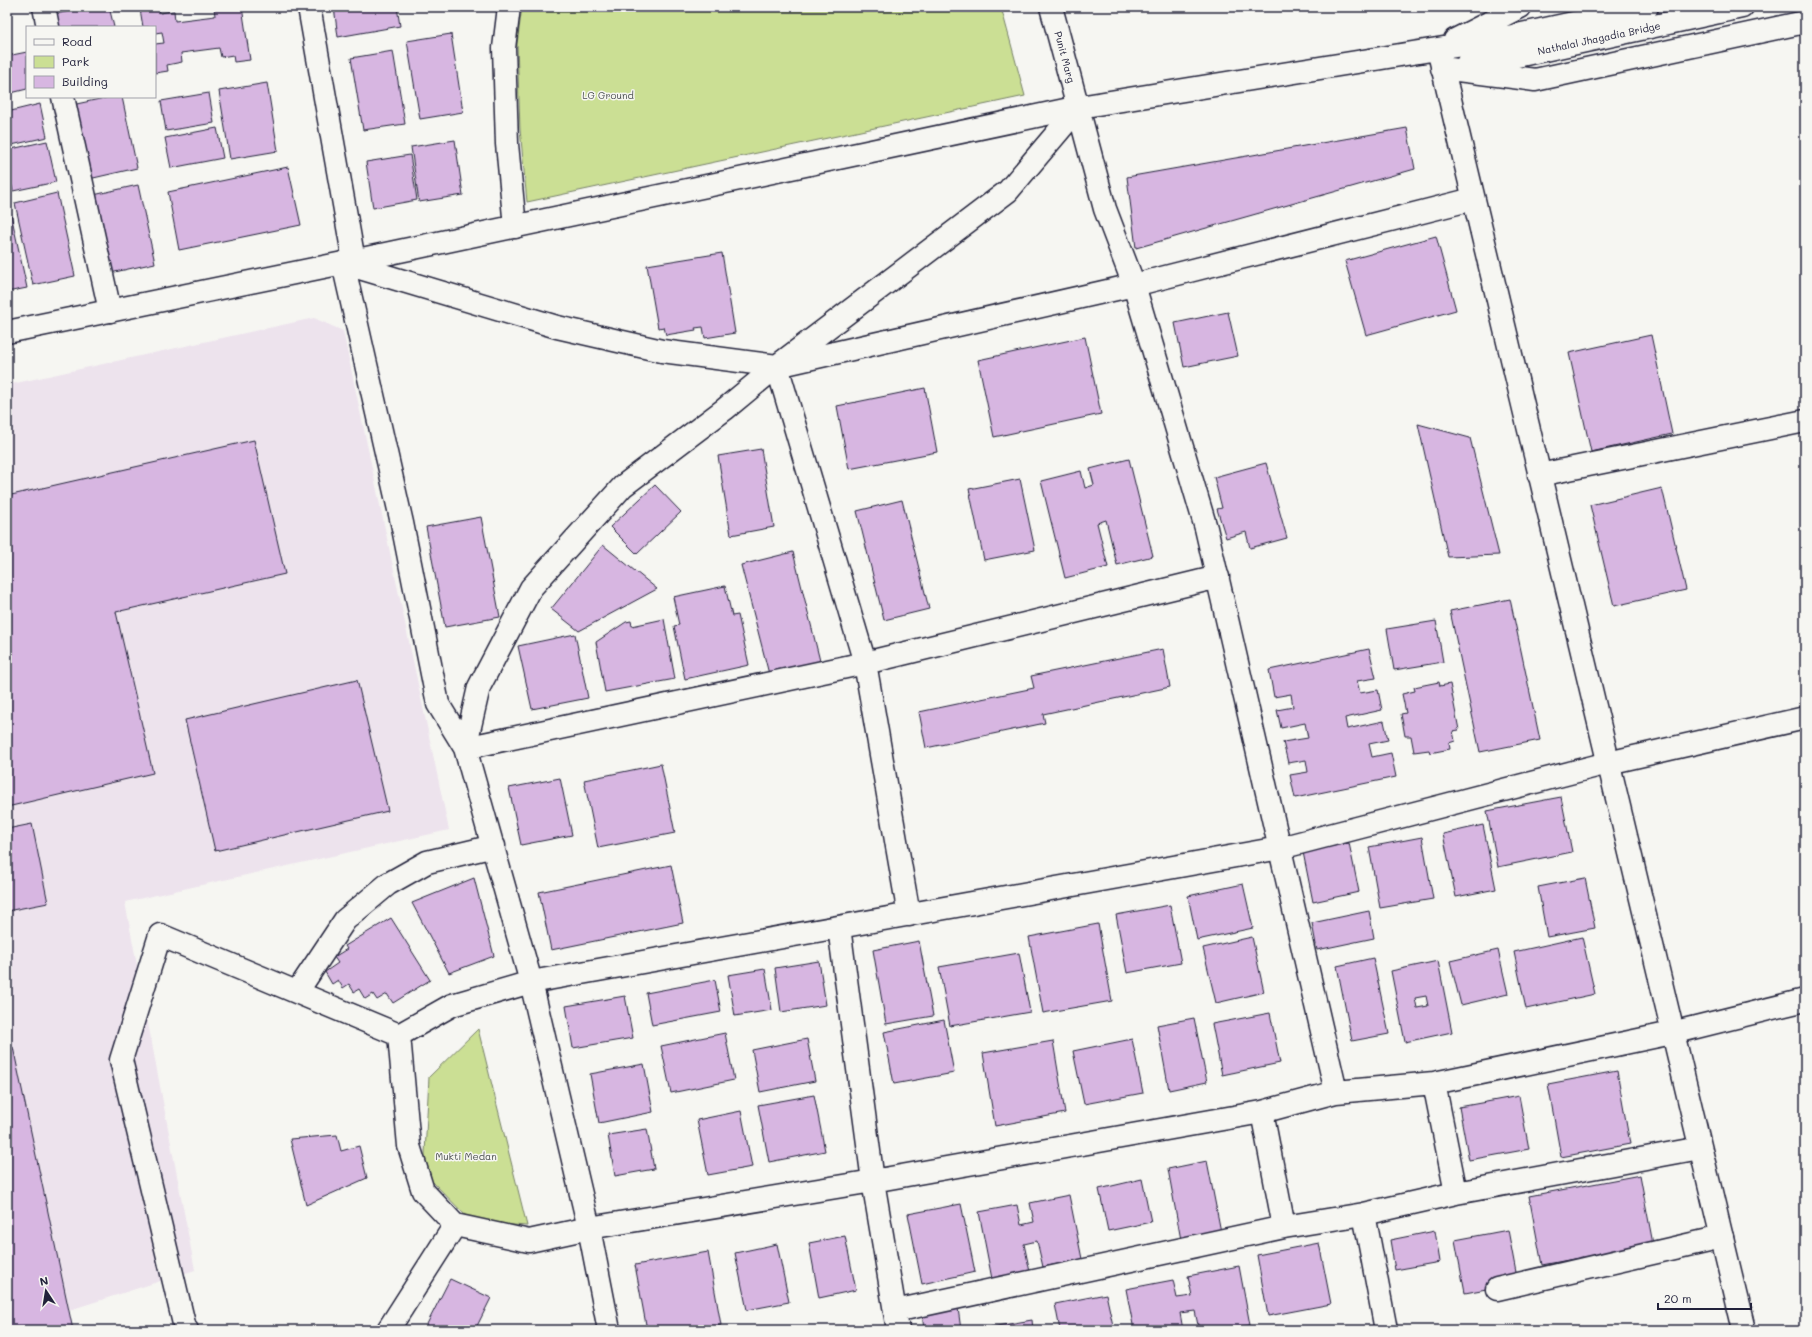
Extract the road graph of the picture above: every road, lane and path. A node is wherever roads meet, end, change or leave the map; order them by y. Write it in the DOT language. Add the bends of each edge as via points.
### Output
graph roads {
  1 [pos="44,7"];
  2 [pos="309,7"];
  3 [pos="509,7"];
  4 [pos="1051,7"];
  5 [pos="1520,7"];
  6 [pos="1647,7"];
  7 [pos="1742,7"];
  8 [pos="1805,22"];
  9 [pos="48,26"];
  10 [pos="1501,49"];
  11 [pos="1440,59"];
  12 [pos="63,98"];
  13 [pos="1079,107"];
  14 [pos="1473,199"];
  15 [pos="515,227"];
  16 [pos="349,262"];
  17 [pos="1134,285"];
  18 [pos="110,311"];
  19 [pos="7,332"];
  20 [pos="777,366"];
  21 [pos="1805,421"];
  22 [pos="1540,475"];
  23 [pos="1218,577"];
  24 [pos="865,663"];
  25 [pos="1805,718"];
  26 [pos="465,748"];
  27 [pos="1608,763"];
  28 [pos="494,846"];
  29 [pos="1280,848"];
  30 [pos="909,915"];
  31 [pos="840,927"];
  32 [pos="531,982"];
  33 [pos="297,992"];
  34 [pos="1805,1000"];
  35 [pos="1672,1033"];
  36 [pos="399,1035"];
  37 [pos="1434,1083"];
  38 [pos="1336,1092"];
  39 [pos="1262,1112"];
  40 [pos="1700,1148"];
  41 [pos="873,1181"];
  42 [pos="1456,1193"];
  43 [pos="1364,1214"];
  44 [pos="455,1225"];
  45 [pos="1284,1227"];
  46 [pos="589,1228"];
  47 [pos="1722,1237"];
  48 [pos="1497,1290"];
  49 [pos="896,1320"];
  50 [pos="187,1330"];
  51 [pos="388,1330"];
  52 [pos="609,1330"];
  53 [pos="1386,1330"];
  54 [pos="1744,1330"];
  1 -- 9 [label="street"];
  2 -- 16 [label="street"];
  3 -- 15 [label="street" via="504,48"];
  4 -- 13 [label="street, Punit Marg"];
  5 -- 11 [label="street"];
  6 -- 10 [label="street, Nathalal Jhagadia Bridge"];
  7 -- 10 [label="street, Nathalal Jhagadia Bridge"];
  8 -- 11 [label="street" via="1535,80"];
  10 -- 11 [label="street"];
  11 -- 13 [label="street"];
  11 -- 14 [label="street"];
  12 -- 18 [label="street"];
  13 -- 15 [label="street"];
  13 -- 17 [label="street, Punit Marg" via="1105,210"];
  13 -- 20 [label="street" via="1008,191"];
  14 -- 17 [label="street"];
  14 -- 22 [label="street"];
  15 -- 16 [label="street"];
  16 -- 18 [label="street"];
  16 -- 20 [label="street" via="557,327 662,351"];
  16 -- 26 [label="street" via="438,704"];
  17 -- 20 [label="street"];
  17 -- 23 [label="street, Punit Marg" via="1206,528"];
  18 -- 19 [label="street"];
  20 -- 24 [label="street"];
  20 -- 26 [label="street" via="623,486 531,588 479,687"];
  21 -- 22 [label="street"];
  22 -- 27 [label="street"];
  23 -- 24 [label="street"];
  23 -- 29 [label="street, Punit Marg"];
  24 -- 26 [label="street"];
  24 -- 30 [label="street"];
  25 -- 27 [label="street"];
  26 -- 28 [label="street"];
  27 -- 29 [label="street"];
  27 -- 35 [label="street"];
  28 -- 32 [label="street"];
  28 -- 33 [label="street" via="427,862 388,884 345,920"];
  29 -- 30 [label="street"];
  29 -- 38 [label="street, Punit Marg"];
  30 -- 31 [label="street"];
  31 -- 32 [label="street"];
  31 -- 41 [label="street"];
  32 -- 36 [label="street" via="452,1005"];
  32 -- 46 [label="street"];
  33 -- 36 [label="street"];
  33 -- 50 [label="street" via="160,935 121,1060"];
  34 -- 35 [label="street"];
  35 -- 37 [label="street"];
  35 -- 40 [label="street"];
  36 -- 44 [label="street" via="409,1146 423,1190"];
  37 -- 38 [label="street"];
  37 -- 42 [label="street"];
  38 -- 39 [label="street"];
  39 -- 41 [label="street"];
  39 -- 45 [label="street"];
  40 -- 42 [label="street"];
  40 -- 47 [label="street"];
  41 -- 46 [label="street"];
  41 -- 49 [label="street"];
  42 -- 43 [label="street"];
  43 -- 45 [label="street"];
  43 -- 53 [label="street"];
  44 -- 46 [label="street" via="529,1241"];
  44 -- 51 [label="street"];
  45 -- 49 [label="street"];
  46 -- 52 [label="street"];
  47 -- 48 [label="street"];
  47 -- 54 [label="street"];
}
